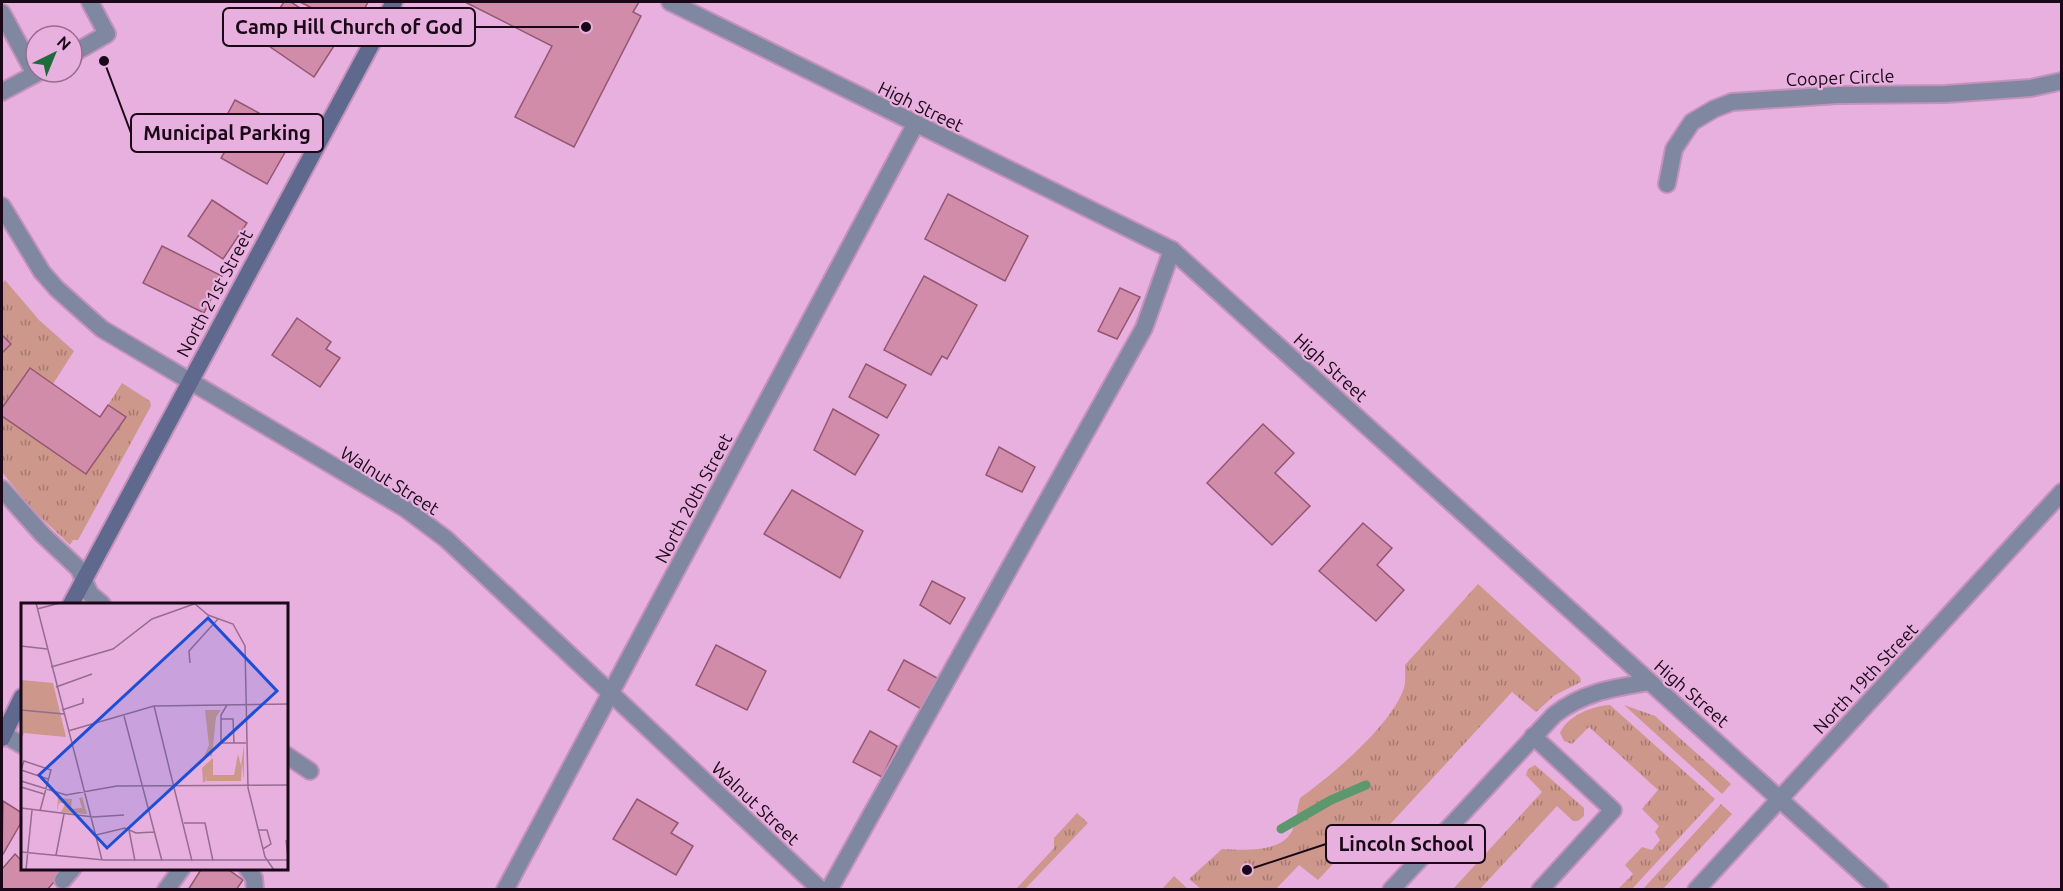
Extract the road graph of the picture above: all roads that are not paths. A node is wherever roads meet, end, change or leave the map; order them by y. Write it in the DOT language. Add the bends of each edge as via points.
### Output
graph roads {
  1 [pos="90,2"];
  2 [pos="394,2"];
  3 [pos="670,2"];
  4 [pos="2,13"];
  5 [pos="84,47"];
  6 [pos="24,51"];
  7 [pos="24,80"];
  8 [pos="2061,81"];
  9 [pos="2,92"];
  10 [pos="915,125"];
  11 [pos="1667,184"];
  12 [pos="2,206"];
  13 [pos="1172,250"];
  14 [pos="189,381"];
  15 [pos="2,489"];
  16 [pos="2061,492"];
  17 [pos="84,578"];
  18 [pos="72,603"];
  19 [pos="101,603"];
  20 [pos="1649,682"];
  21 [pos="609,694"];
  22 [pos="21,700"];
  23 [pos="2,736"];
  24 [pos="1533,736"];
  25 [pos="21,745"];
  26 [pos="288,757"];
  27 [pos="310,771"];
  28 [pos="1781,798"];
  29 [pos="181,870"];
  30 [pos="248,870"];
  31 [pos="166,890"];
  32 [pos="255,890"];
  33 [pos="505,890"];
  34 [pos="821,890"];
  35 [pos="829,890"];
  36 [pos="1391,890"];
  37 [pos="1540,890"];
  38 [pos="1696,890"];
  39 [pos="1880,890"];
  1 -- 5 [label="street" via="107,34"];
  2 -- 14 [label="main road, North 21st Street"];
  3 -- 10 [label="street, High Street"];
  4 -- 6 [label="street"];
  7 -- 9 [label="street"];
  8 -- 11 [label="street, Cooper Circle" via="2031,88 1946,94 1838,95 1732,102 1692,122 1674,149"];
  10 -- 13 [label="street, High Street"];
  10 -- 21 [label="street, North 20th Street"];
  12 -- 14 [label="street, Walnut Street" via="29,254 57,289 102,329"];
  13 -- 20 [label="street, High Street"];
  13 -- 35 [label="street" via="1144,328"];
  14 -- 17 [label="main road, North 21st Street"];
  14 -- 21 [label="street, Walnut Street" via="406,509 446,539"];
  15 -- 17 [label="street"];
  16 -- 28 [label="street, North 19th Street"];
  17 -- 18 [label="main road, North 21st Street"];
  17 -- 19 [label="street" via="90,594"];
  20 -- 24 [label="street" via="1603,690 1570,702"];
  20 -- 28 [label="street, High Street"];
  21 -- 33 [label="street, North 20th Street"];
  21 -- 34 [label="street, Walnut Street"];
  22 -- 23 [label="main road"];
  23 -- 25 [label="street"];
  24 -- 36 [label="street"];
  24 -- 37 [label="street" via="1613,810"];
  26 -- 27 [label="street"];
  28 -- 38 [label="street, North 19th Street"];
  28 -- 39 [label="street, High Street"];
  29 -- 31 [label="street"];
  30 -- 32 [label="street"];
}
